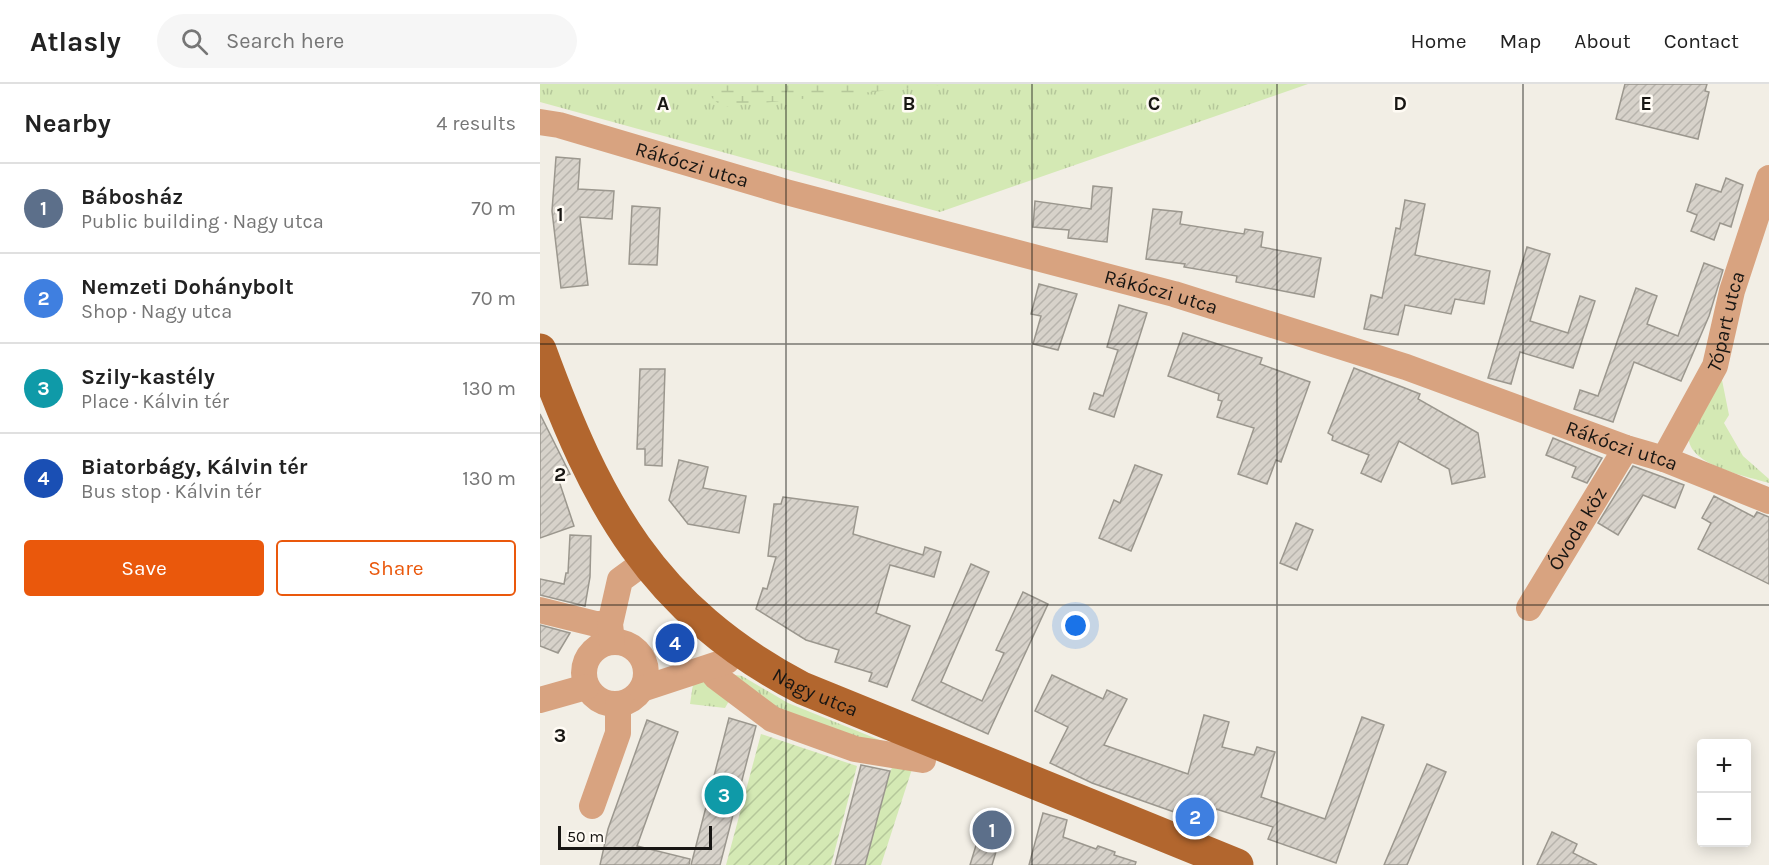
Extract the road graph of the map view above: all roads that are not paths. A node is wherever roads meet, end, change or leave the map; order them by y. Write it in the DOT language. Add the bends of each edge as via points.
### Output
graph roads {
  1 [pos="540,122"];
  2 [pos="1769,178"];
  3 [pos="540,350"];
  4 [pos="1626,448"];
  5 [pos="1664,459"];
  6 [pos="1769,501"];
  7 [pos="646,561"];
  8 [pos="1529,608"];
  9 [pos="540,610"];
  10 [pos="611,633"];
  11 [pos="744,654"];
  12 [pos="712,667"];
  13 [pos="586,687"];
  14 [pos="642,689"];
  15 [pos="540,699"];
  16 [pos="618,705"];
  17 [pos="923,760"];
  18 [pos="592,806"];
  19 [pos="1237,865"];
  1 -- 4 [label="street, Rákóczi utca" via="786,192 1174,294 1406,368"];
  2 -- 5 [label="street, Tópart utca" via="1732,291 1715,366"];
  3 -- 7 [label="main road, Nagy utca" via="589,472"];
  4 -- 5 [label="street, Rákóczi utca"];
  4 -- 8 [label="street, Óvoda köz"];
  5 -- 6 [label="street, Rákóczi utca"];
  7 -- 10 [label="street" via="620,580"];
  7 -- 11 [label="main road, Nagy utca" via="687,610"];
  9 -- 10 [label="street" via="596,624"];
  10 -- 13 [label="street" via="587,658 583,668"];
  10 -- 14 [label="street" via="639,653 646,670"];
  11 -- 12 [label="street"];
  11 -- 19 [label="main road, Nagy utca" via="823,696"];
  12 -- 14 [label="street"];
  12 -- 17 [label="street" via="715,676 772,719 855,749"];
  13 -- 15 [label="street"];
  13 -- 16 [label="street" via="599,701"];
  14 -- 16 [label="street" via="636,697"];
  16 -- 18 [label="street" via="618,733"];
}
